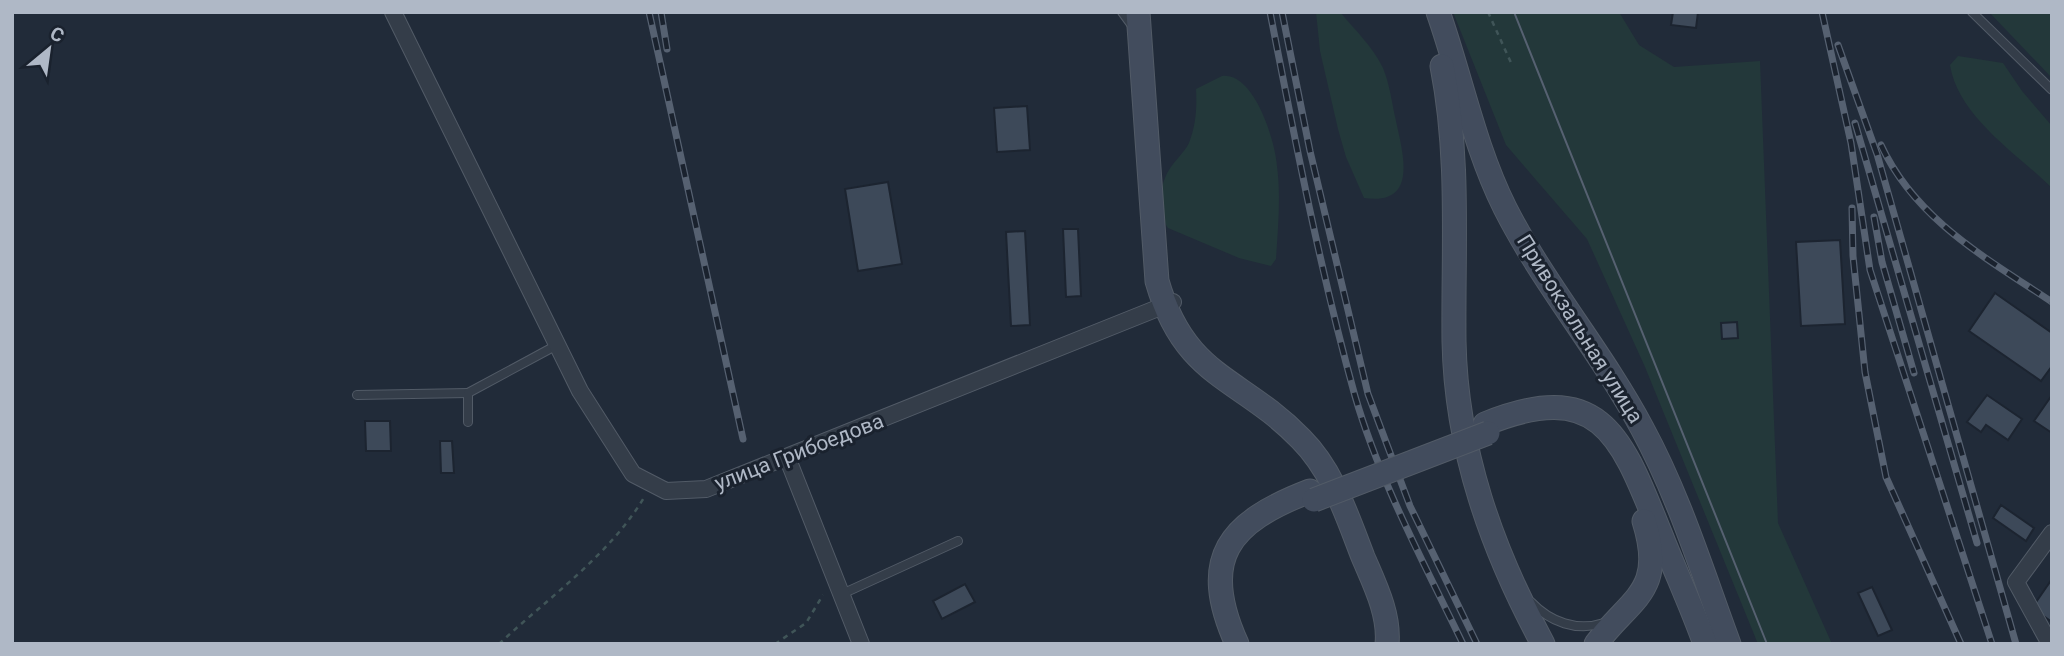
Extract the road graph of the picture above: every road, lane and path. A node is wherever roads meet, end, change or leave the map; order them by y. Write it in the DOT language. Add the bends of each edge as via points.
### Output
graph roads {
  1 [pos="393,12"];
  2 [pos="1122,12"];
  3 [pos="1138,12"];
  4 [pos="1429,12"];
  5 [pos="1438,12"];
  6 [pos="1488,12"];
  7 [pos="1972,12"];
  8 [pos="1140,36"];
  9 [pos="1512,65"];
  10 [pos="2052,90"];
  11 [pos="1168,304"];
  12 [pos="557,345"];
  13 [pos="468,393"];
  14 [pos="358,395"];
  15 [pos="468,422"];
  16 [pos="1486,428"];
  17 [pos="788,457"];
  18 [pos="653,485"];
  19 [pos="1312,495"];
  20 [pos="2052,533"];
  21 [pos="958,541"];
  22 [pos="830,564"];
  23 [pos="1512,582"];
  24 [pos="842,594"];
  25 [pos="1619,619"];
  26 [pos="499,644"];
  27 [pos="775,644"];
  28 [pos="861,644"];
  29 [pos="1237,644"];
  30 [pos="1247,644"];
  31 [pos="1387,644"];
  32 [pos="1396,644"];
  33 [pos="1543,644"];
  34 [pos="1596,644"];
  35 [pos="1706,644"];
  36 [pos="1729,644"];
  37 [pos="2050,644"];
  1 -- 12 [label="street"];
  2 -- 8 [label="lane"];
  3 -- 8 [label="main road"];
  4 -- 23 [label="main road" via="1448,97 1456,268 1454,343 1469,467"];
  5 -- 36 [label="main road, Привокзальная улица" via="1474,131 1504,205 1545,280 1657,456"];
  6 -- 9 [label="path"];
  7 -- 10 [label="lane"];
  8 -- 11 [label="main road" via="1157,248"];
  11 -- 17 [label="street, улица Грибоедова"];
  11 -- 31 [label="main road" via="1176,331 1197,357 1283,422 1320,461 1343,505 1378,595"];
  11 -- 32 [label="main road" via="1212,358 1289,415 1327,455 1351,501 1387,592"];
  12 -- 13 [label="lane"];
  12 -- 18 [label="street" via="580,391 633,474"];
  13 -- 14 [label="lane"];
  13 -- 15 [label="lane"];
  16 -- 19 [label="main road"];
  16 -- 25 [label="main road" via="1534,417 1565,417 1590,427 1619,459 1649,537 1650,565 1637,602"];
  16 -- 35 [label="main road" via="1522,410 1554,407 1586,414 1612,433 1636,474"];
  17 -- 18 [label="street, улица Грибоедова" via="706,489 666,491"];
  17 -- 22 [label="street"];
  18 -- 26 [label="path" via="618,533"];
  19 -- 29 [label="main road" via="1253,517 1225,553 1219,586"];
  19 -- 30 [label="main road" via="1259,524 1234,556 1230,598"];
  20 -- 37 [label="street" via="2016,582"];
  21 -- 24 [label="lane"];
  22 -- 24 [label="street"];
  22 -- 27 [label="path" via="823,597 806,623"];
  23 -- 25 [label="lane" via="1534,606 1566,624 1578,628"];
  23 -- 33 [label="main road"];
  24 -- 28 [label="street"];
  25 -- 34 [label="main road"];
}
